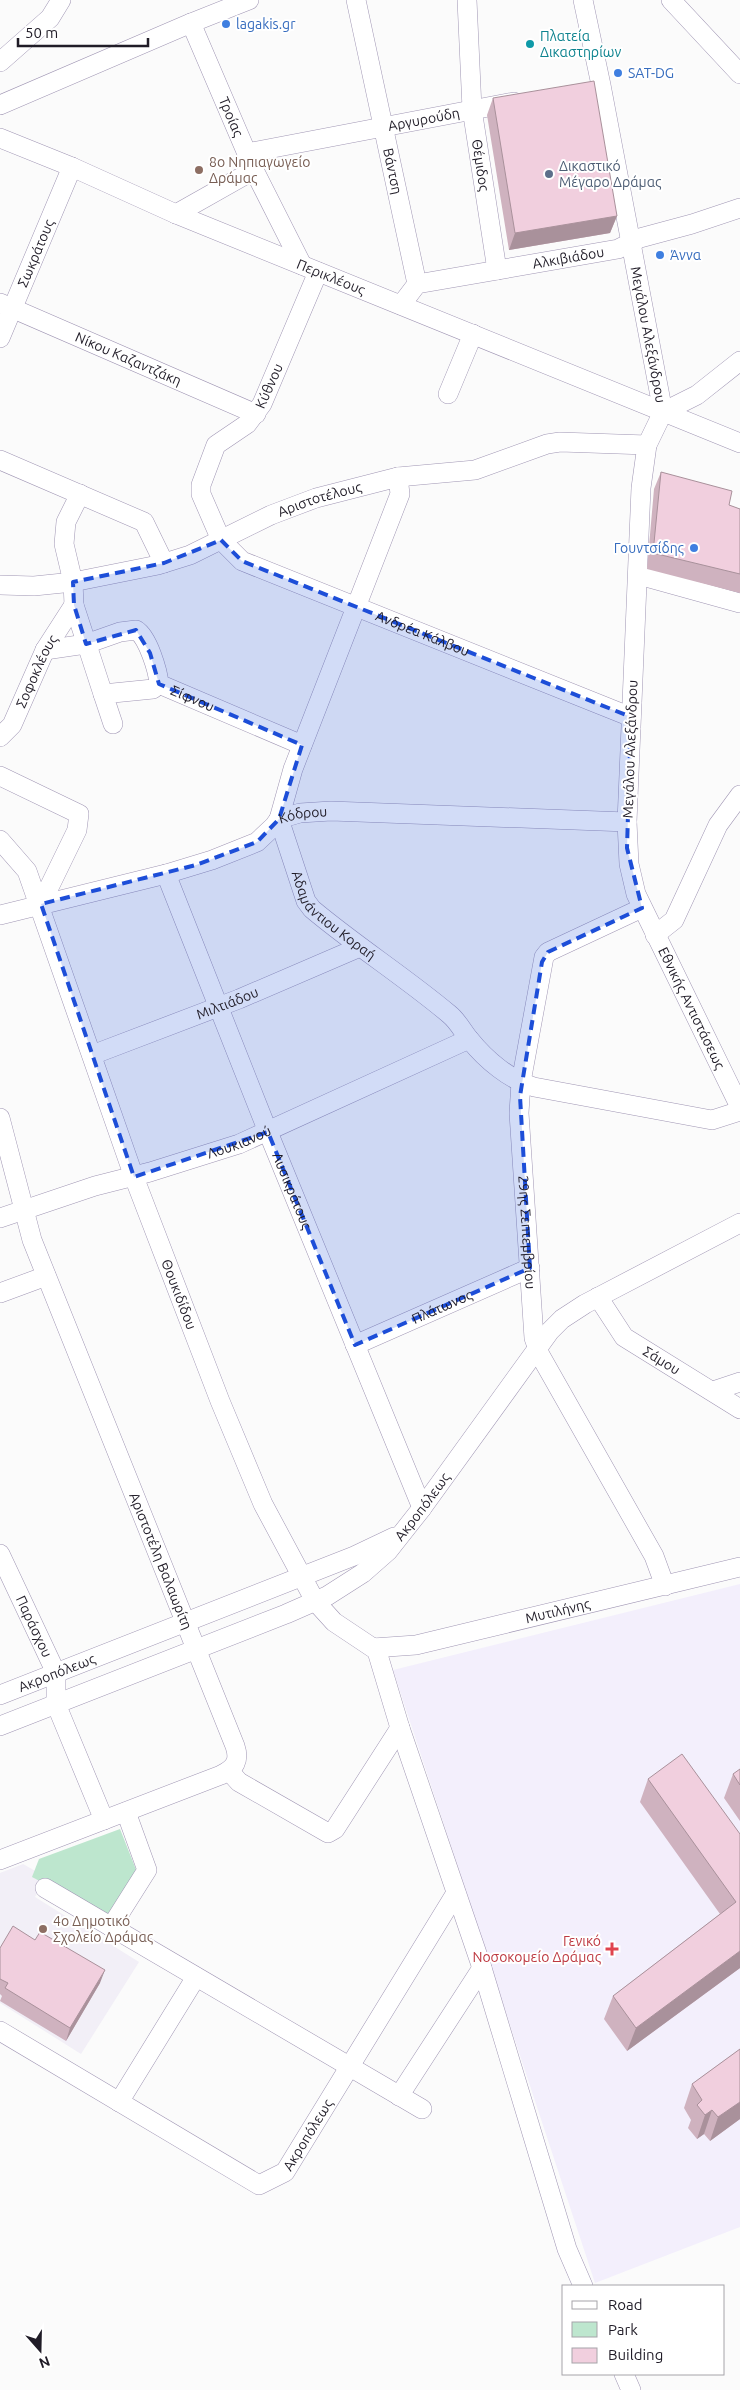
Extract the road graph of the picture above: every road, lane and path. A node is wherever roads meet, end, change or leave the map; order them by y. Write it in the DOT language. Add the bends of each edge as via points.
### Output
graph roads {
  1 [pos="61,0"];
  2 [pos="249,0"];
  3 [pos="356,0"];
  4 [pos="467,0"];
  5 [pos="583,0"];
  6 [pos="671,0"];
  7 [pos="191,23"];
  8 [pos="0,62"];
  9 [pos="740,74"];
  10 [pos="601,86"];
  11 [pos="583,89"];
  12 [pos="528,99"];
  13 [pos="0,105"];
  14 [pos="472,110"];
  15 [pos="384,127"];
  16 [pos="0,138"];
  17 [pos="251,162"];
  18 [pos="72,167"];
  19 [pos="740,208"];
  20 [pos="176,214"];
  21 [pos="630,242"];
  22 [pos="310,268"];
  23 [pos="497,270"];
  24 [pos="416,284"];
  25 [pos="6,305"];
  26 [pos="401,305"];
  27 [pos="472,334"];
  28 [pos="0,338"];
  29 [pos="740,361"];
  30 [pos="448,394"];
  31 [pos="663,412"];
  32 [pos="256,414"];
  33 [pos="740,443"];
  34 [pos="646,445"];
  35 [pos="0,460"];
  36 [pos="398,477"];
  37 [pos="80,494"];
  38 [pos="221,540"];
  39 [pos="164,563"];
  40 [pos="639,575"];
  41 [pos="73,582"];
  42 [pos="0,585"];
  43 [pos="740,603"];
  44 [pos="74,605"];
  45 [pos="356,608"];
  46 [pos="86,644"];
  47 [pos="45,650"];
  48 [pos="159,684"];
  49 [pos="103,694"];
  50 [pos="631,717"];
  51 [pos="113,724"];
  52 [pos="0,737"];
  53 [pos="302,745"];
  54 [pos="0,776"];
  55 [pos="740,794"];
  56 [pos="279,818"];
  57 [pos="627,822"];
  58 [pos="0,840"];
  59 [pos="166,874"];
  60 [pos="40,904"];
  61 [pos="642,908"];
  62 [pos="0,915"];
  63 [pos="655,935"];
  64 [pos="360,948"];
  65 [pos="218,1008"];
  66 [pos="469,1039"];
  67 [pos="92,1055"];
  68 [pos="520,1082"];
  69 [pos="740,1107"];
  70 [pos="740,1111"];
  71 [pos="0,1118"];
  72 [pos="268,1132"];
  73 [pos="134,1177"];
  74 [pos="24,1210"];
  75 [pos="0,1218"];
  76 [pos="740,1223"];
  77 [pos="530,1268"];
  78 [pos="46,1276"];
  79 [pos="0,1294"];
  80 [pos="598,1297"];
  81 [pos="355,1345"];
  82 [pos="538,1347"];
  83 [pos="740,1382"];
  84 [pos="713,1391"];
  85 [pos="740,1409"];
  86 [pos="422,1508"];
  87 [pos="402,1533"];
  88 [pos="0,1554"];
  89 [pos="740,1567"];
  90 [pos="301,1577"];
  91 [pos="665,1586"];
  92 [pos="315,1601"];
  93 [pos="186,1622"];
  94 [pos="376,1648"];
  95 [pos="197,1649"];
  96 [pos="56,1673"];
  97 [pos="0,1695"];
  98 [pos="56,1704"];
  99 [pos="0,1726"];
  100 [pos="400,1728"];
  101 [pos="229,1771"];
  102 [pos="126,1812"];
  103 [pos="104,1820"];
  104 [pos="0,1860"];
  105 [pos="45,1888"];
  106 [pos="456,1893"];
  107 [pos="111,1927"];
  108 [pos="482,1968"];
  109 [pos="196,1977"];
  110 [pos="0,2031"];
  111 [pos="349,2067"];
  112 [pos="399,2096"];
  113 [pos="119,2102"];
  114 [pos="422,2109"];
  115 [pos="583,2285"];
  116 [pos="624,2375"];
  117 [pos="631,2390"];
  1 -- 8 [label="street" via="50,18"];
  2 -- 7 [label="street"];
  3 -- 15 [label="street, Βάντση"];
  4 -- 14 [label="street, Θέμιδος"];
  5 -- 10 [label="street, Μεγάλου Αλεξάνδρου"];
  6 -- 9 [label="street"];
  7 -- 13 [label="street"];
  7 -- 17 [label="street, Τροίας"];
  10 -- 11 [label="street"];
  10 -- 21 [label="street, Μεγάλου Αλεξάνδρου"];
  12 -- 14 [label="street, Αργυρούδη"];
  14 -- 15 [label="street, Αργυρούδη"];
  14 -- 23 [label="street, Θέμιδος"];
  15 -- 17 [label="street, Αργυρούδη"];
  15 -- 24 [label="street, Βάντση"];
  16 -- 18 [label="street, Περικλέους"];
  17 -- 20 [label="street, Αργυρούδη"];
  17 -- 22 [label="street, Τροίας"];
  18 -- 20 [label="street, Περικλέους"];
  18 -- 25 [label="street, Σωκράτους"];
  19 -- 21 [label="street, Αλκιβιάδου"];
  20 -- 22 [label="street, Περικλέους"];
  21 -- 23 [label="street, Αλκιβιάδου" via="618,249"];
  21 -- 31 [label="street, Μεγάλου Αλεξάνδρου"];
  22 -- 26 [label="street, Περικλέους"];
  22 -- 32 [label="street, Κύθνου"];
  23 -- 24 [label="street, Αλκιβιάδου"];
  24 -- 26 [label="street"];
  25 -- 28 [label="street, Σωκράτους"];
  25 -- 32 [label="street, Νίκου Καζαντζάκη"];
  26 -- 27 [label="street, Περικλέους"];
  27 -- 30 [label="street"];
  27 -- 31 [label="street, Περικλέους"];
  29 -- 31 [label="street" via="697,395"];
  31 -- 33 [label="street, Περικλέους"];
  31 -- 34 [label="street, Μεγάλου Αλεξάνδρου"];
  32 -- 38 [label="street, Κύθνου" via="216,445 201,485 201,494"];
  34 -- 36 [label="street, Αριστοτέλους" via="560,442 475,470"];
  34 -- 40 [label="street, Μεγάλου Αλεξάνδρου" via="641,488"];
  35 -- 37 [label="street"];
  36 -- 38 [label="street, Αριστοτέλους" via="283,510"];
  36 -- 45 [label="street" via="400,494"];
  37 -- 39 [label="street" via="144,522"];
  37 -- 41 [label="street" via="66,522 64,544"];
  38 -- 39 [label="street, Αριστοτέλους"];
  38 -- 45 [label="street, Ανδρέα Κάλβου" via="242,561"];
  39 -- 41 [label="street, Αριστοτέλους"];
  40 -- 43 [label="street"];
  40 -- 50 [label="street, Μεγάλου Αλεξάνδρου"];
  41 -- 42 [label="street, Αριστοτέλους"];
  41 -- 44 [label="street"];
  44 -- 46 [label="street"];
  44 -- 47 [label="street, Σοφοκλέους"];
  45 -- 50 [label="street, Ανδρέα Κάλβου"];
  45 -- 53 [label="street"];
  46 -- 47 [label="street"];
  46 -- 48 [label="street, Σίφνου" via="120,632 138,631 154,662"];
  46 -- 49 [label="street"];
  47 -- 52 [label="street, Σοφοκλέους" via="12,725"];
  48 -- 49 [label="street" via="153,689"];
  48 -- 53 [label="street, Σίφνου"];
  49 -- 51 [label="street"];
  50 -- 57 [label="street, Μεγάλου Αλεξάνδρου"];
  53 -- 56 [label="street"];
  54 -- 60 [label="street" via="79,814 77,830"];
  55 -- 63 [label="street" via="718,826 674,920"];
  56 -- 57 [label="street, Κόδρου" via="331,811"];
  56 -- 59 [label="street, Κόδρου" via="263,837 246,847"];
  56 -- 64 [label="street, Αδαμάντιου Κοραή" via="306,901"];
  57 -- 61 [label="street, Μεγάλου Αλεξάνδρου" via="629,864"];
  58 -- 60 [label="street, Θουκιδίδου" via="23,864"];
  59 -- 60 [label="street, Κόδρου"];
  59 -- 65 [label="street, Λυσικράτους"];
  60 -- 62 [label="street, Κόδρου"];
  60 -- 67 [label="street, Θουκιδίδου"];
  61 -- 63 [label="street, Εθνικής Αντιστάσεως"];
  61 -- 68 [label="street, 29ης Σεπτεμβρίου" via="548,952 544,957"];
  63 -- 69 [label="street, Εθνικής Αντιστάσεως"];
  64 -- 65 [label="street, Μιλτιάδου"];
  64 -- 66 [label="street, Αδαμάντιου Κοραή" via="449,1013"];
  65 -- 67 [label="street, Μιλτιάδου"];
  65 -- 72 [label="street, Λυσικράτους"];
  66 -- 68 [label="street, Αδαμάντιου Κοραή" via="505,1073"];
  66 -- 72 [label="street, Λουκιανού"];
  67 -- 73 [label="street, Θουκιδίδου"];
  68 -- 70 [label="street, Αδαμάντιου Κοραή" via="712,1120"];
  68 -- 77 [label="street, 29ης Σεπτεμβρίου"];
  71 -- 74 [label="street, Αριστοτέλη Βαλαωρίτη"];
  72 -- 73 [label="street, Λουκιανού"];
  72 -- 81 [label="street, Λυσικράτους"];
  73 -- 74 [label="street, Λουκιανού" via="95,1186"];
  73 -- 90 [label="street, Θουκιδίδου" via="249,1471"];
  74 -- 75 [label="street, Λουκιανού"];
  74 -- 78 [label="street, Αριστοτέλη Βαλαωρίτη"];
  76 -- 80 [label="street, Ακροπόλεως"];
  77 -- 81 [label="street, Πλάτωνος"];
  77 -- 82 [label="street, 29ης Σεπτεμβρίου" via="534,1338"];
  78 -- 79 [label="street"];
  78 -- 93 [label="street, Αριστοτέλη Βαλαωρίτη"];
  80 -- 82 [label="street, Ακροπόλεως" via="562,1319"];
  80 -- 84 [label="street, Σάμου" via="624,1337"];
  81 -- 86 [label="street, Λυσικράτους"];
  82 -- 86 [label="street, Ακροπόλεως"];
  82 -- 91 [label="street, 29ης Σεπτεμβρίου" via="654,1556"];
  83 -- 84 [label="street"];
  84 -- 85 [label="street, Σάμου"];
  86 -- 87 [label="street, Ακροπόλεως"];
  87 -- 90 [label="street, Ακροπόλεως"];
  87 -- 92 [label="street" via="388,1551 363,1573"];
  88 -- 96 [label="street, Παράσχου"];
  89 -- 91 [label="street, Μυτιλήνης"];
  90 -- 92 [label="street, Θουκιδίδου"];
  90 -- 93 [label="street, Ακροπόλεως"];
  91 -- 94 [label="street, Μυτιλήνης" via="416,1645"];
  92 -- 94 [label="street, Θουκιδίδου" via="345,1631"];
  92 -- 95 [label="street"];
  93 -- 95 [label="street, Αριστοτέλη Βαλαωρίτη"];
  93 -- 96 [label="street, Ακροπόλεως"];
  94 -- 100 [label="street"];
  95 -- 98 [label="street"];
  95 -- 101 [label="street, Αριστοτέλη Βαλαωρίτη" via="237,1750 236,1764"];
  96 -- 97 [label="street, Ακροπόλεως"];
  96 -- 98 [label="street"];
  98 -- 99 [label="street"];
  98 -- 103 [label="street"];
  100 -- 101 [label="street" via="335,1829 328,1833 239,1782"];
  100 -- 106 [label="street"];
  101 -- 102 [label="street"];
  102 -- 103 [label="street"];
  102 -- 107 [label="street" via="147,1870"];
  103 -- 104 [label="street"];
  105 -- 107 [label="street"];
  106 -- 108 [label="street"];
  106 -- 111 [label="street, Ακροπόλεως"];
  107 -- 109 [label="street"];
  108 -- 112 [label="street"];
  108 -- 115 [label="street" via="567,2249"];
  109 -- 111 [label="street"];
  109 -- 113 [label="street"];
  110 -- 113 [label="street, Ακροπόλεως"];
  111 -- 112 [label="street"];
  111 -- 113 [label="street, Ακροπόλεως" via="285,2172 259,2185"];
  112 -- 114 [label="street"];
  116 -- 117 [label="street"];
}
